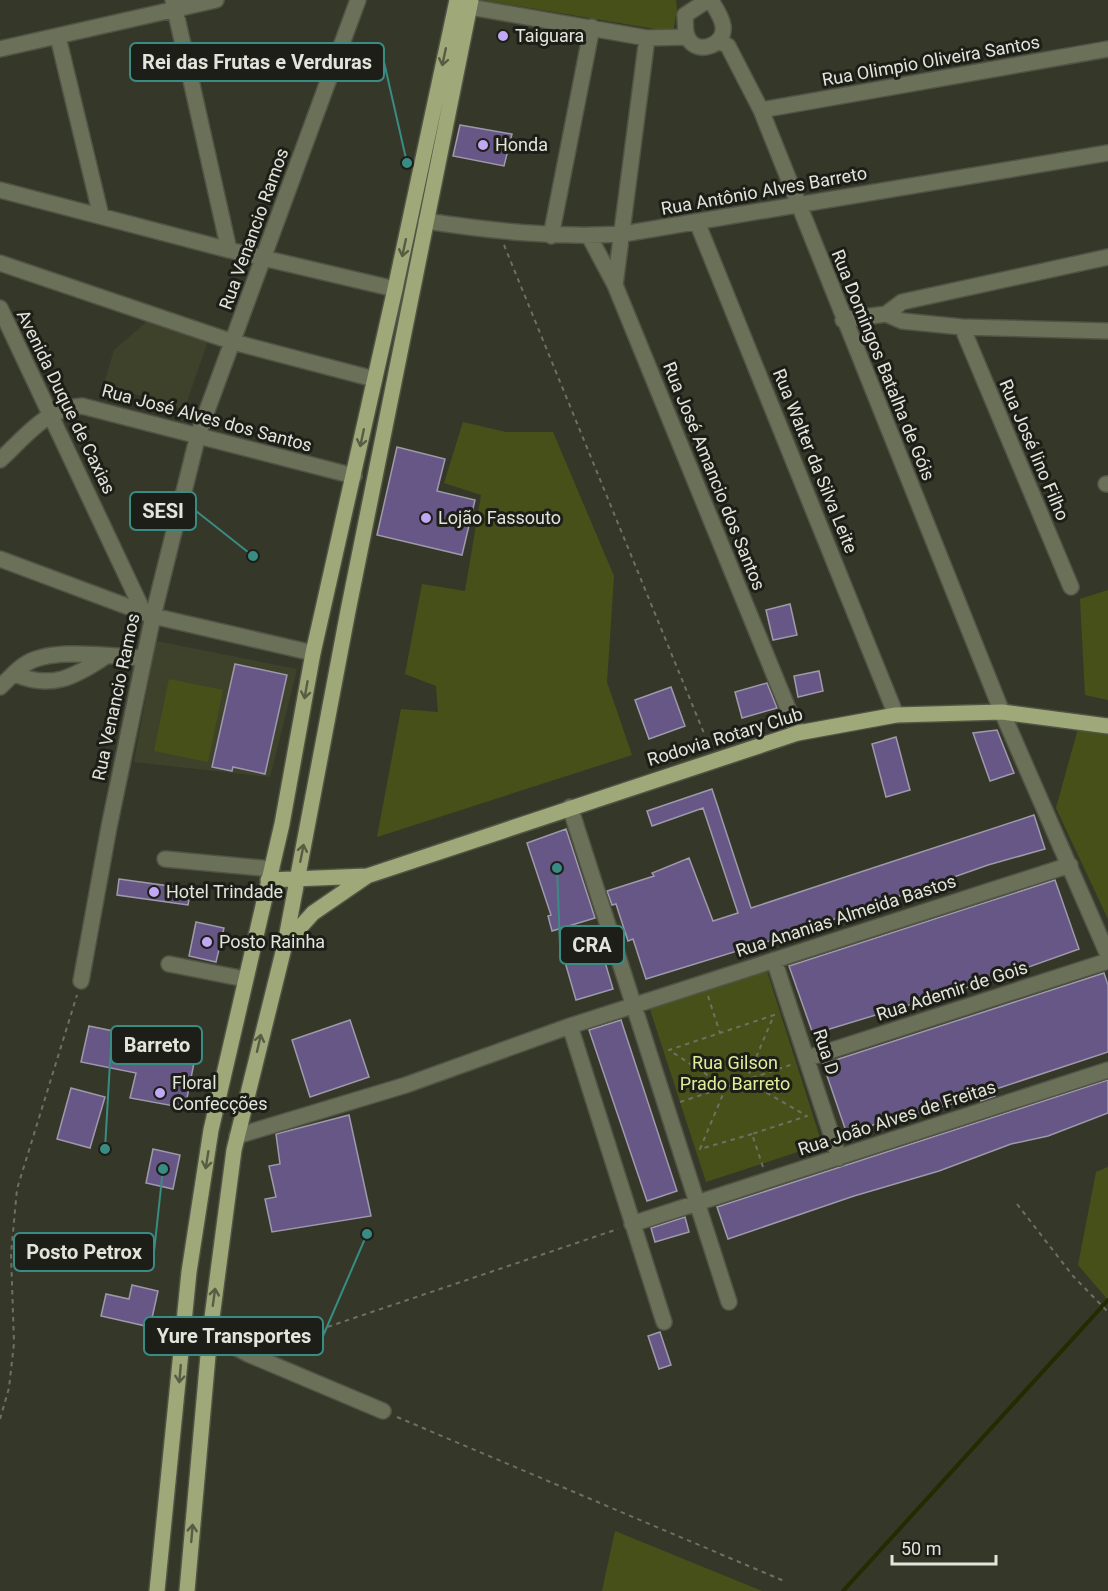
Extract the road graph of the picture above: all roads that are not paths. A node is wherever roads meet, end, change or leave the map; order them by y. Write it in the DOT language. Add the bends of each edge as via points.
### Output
graph roads {
  1 [pos="216,0"];
  2 [pos="710,0"];
  3 [pos="358,1"];
  4 [pos="466,2"];
  5 [pos="174,4"];
  6 [pos="685,19"];
  7 [pos="592,27"];
  8 [pos="58,37"];
  9 [pos="647,38"];
  10 [pos="719,41"];
  11 [pos="0,49"];
  12 [pos="1108,49"];
  13 [pos="761,110"];
  14 [pos="1108,153"];
  15 [pos="0,190"];
  16 [pos="797,204"];
  17 [pos="101,216"];
  18 [pos="426,221"];
  19 [pos="698,222"];
  20 [pos="623,234"];
  21 [pos="550,236"];
  22 [pos="589,236"];
  23 [pos="229,250"];
  24 [pos="1108,257"];
  25 [pos="264,258"];
  26 [pos="0,263"];
  27 [pos="615,285"];
  28 [pos="395,290"];
  29 [pos="0,308"];
  30 [pos="886,314"];
  31 [pos="843,320"];
  32 [pos="962,327"];
  33 [pos="1108,331"];
  34 [pos="233,342"];
  35 [pos="374,379"];
  36 [pos="51,413"];
  37 [pos="198,435"];
  38 [pos="0,460"];
  39 [pos="354,476"];
  40 [pos="0,559"];
  41 [pos="1071,587"];
  42 [pos="322,609"];
  43 [pos="348,611"];
  44 [pos="148,614"];
  45 [pos="313,653"];
  46 [pos="106,656"];
  47 [pos="144,658"];
  48 [pos="15,674"];
  49 [pos="0,687"];
  50 [pos="1002,712"];
  51 [pos="896,714"];
  52 [pos="1108,726"];
  53 [pos="798,733"];
  54 [pos="570,807"];
  55 [pos="165,859"];
  56 [pos="1070,865"];
  57 [pos="270,875"];
  58 [pos="367,876"];
  59 [pos="297,879"];
  60 [pos="285,944"];
  61 [pos="1108,956"];
  62 [pos="774,960"];
  63 [pos="1108,961"];
  64 [pos="169,964"];
  65 [pos="245,979"];
  66 [pos="81,981"];
  67 [pos="633,1005"];
  68 [pos="570,1026"];
  69 [pos="808,1058"];
  70 [pos="1108,1070"];
  71 [pos="215,1117"];
  72 [pos="239,1129"];
  73 [pos="839,1158"];
  74 [pos="698,1203"];
  75 [pos="632,1224"];
  76 [pos="729,1302"];
  77 [pos="664,1322"];
  78 [pos="210,1333"];
  79 [pos="383,1411"];
  80 [pos="157,1591"];
  81 [pos="187,1591"];
  1 -- 5 [label="street"];
  2 -- 6 [label="street"];
  2 -- 10 [label="street" via="723,26"];
  3 -- 25 [label="street, Rua Venancio Ramos"];
  4 -- 7 [label="street"];
  4 -- 18 [label="main road"];
  4 -- 28 [label="main road, one-way"];
  5 -- 8 [label="street"];
  5 -- 23 [label="street"];
  6 -- 9 [label="street"];
  6 -- 10 [label="street" via="691,42 702,48"];
  7 -- 9 [label="street"];
  7 -- 21 [label="street"];
  8 -- 11 [label="street"];
  8 -- 17 [label="street"];
  9 -- 20 [label="street"];
  10 -- 13 [label="street, Rua Domingos Batalha de Góis" via="728,46"];
  12 -- 13 [label="street, Rua Olimpio Oliveira Santos"];
  13 -- 16 [label="street, Rua Domingos Batalha de Góis"];
  14 -- 16 [label="street, Rua Antônio Alves Barreto"];
  15 -- 17 [label="street"];
  16 -- 19 [label="street, Rua Antônio Alves Barreto"];
  16 -- 31 [label="street, Rua Domingos Batalha de Góis"];
  17 -- 23 [label="street"];
  18 -- 21 [label="street, Rua Antônio Alves Barreto"];
  18 -- 43 [label="main road"];
  19 -- 20 [label="street, Rua Antônio Alves Barreto"];
  19 -- 51 [label="street, Rua Walter da Silva Leite"];
  20 -- 22 [label="street, Rua Antônio Alves Barreto"];
  20 -- 27 [label="street"];
  21 -- 22 [label="street, Rua Antônio Alves Barreto"];
  22 -- 27 [label="street, Rua José Amancio dos Santos"];
  23 -- 25 [label="street"];
  24 -- 30 [label="street" via="902,302"];
  25 -- 28 [label="street"];
  25 -- 34 [label="street, Rua Venancio Ramos"];
  26 -- 34 [label="street"];
  27 -- 53 [label="street, Rua José Amancio dos Santos"];
  28 -- 35 [label="main road"];
  29 -- 36 [label="street, Avenida Duque de Caxias"];
  30 -- 31 [label="street"];
  30 -- 32 [label="street" via="902,321"];
  31 -- 50 [label="street, Rua Domingos Batalha de Góis"];
  32 -- 33 [label="street"];
  32 -- 41 [label="street, Rua José lino Filho"];
  34 -- 35 [label="street"];
  34 -- 37 [label="street, Rua Venancio Ramos"];
  35 -- 39 [label="main road, one-way"];
  36 -- 37 [label="street, Rua José Alves dos Santos" via="67,406 82,406"];
  36 -- 38 [label="street"];
  36 -- 44 [label="street, Avenida Duque de Caxias"];
  37 -- 39 [label="street, Rua José Alves dos Santos"];
  37 -- 44 [label="street, Rua Venancio Ramos"];
  39 -- 42 [label="main road"];
  40 -- 44 [label="street"];
  42 -- 43 [label="main road"];
  42 -- 45 [label="main road"];
  59 -- 43 [label="main road, one-way"];
  44 -- 45 [label="street"];
  44 -- 47 [label="street, Rua Venancio Ramos"];
  45 -- 57 [label="main road, one-way"];
  46 -- 47 [label="street"];
  46 -- 48 [label="street" via="53,655 25,664"];
  46 -- 48 [label="street" via="83,671 54,681 39,683"];
  47 -- 66 [label="street, Rua Venancio Ramos"];
  48 -- 49 [label="street"];
  50 -- 51 [label="main road, Rodovia Rotary Club"];
  50 -- 52 [label="main road, Rodovia Rotary Club"];
  50 -- 56 [label="street"];
  51 -- 53 [label="main road, Rodovia Rotary Club"];
  53 -- 54 [label="main road, Rodovia Rotary Club"];
  54 -- 58 [label="main road, Rodovia Rotary Club"];
  54 -- 67 [label="street"];
  55 -- 57 [label="street"];
  56 -- 61 [label="street"];
  56 -- 62 [label="street, Rua Ananias Almeida Bastos"];
  57 -- 59 [label="main road"];
  57 -- 65 [label="main road"];
  58 -- 59 [label="main road"];
  58 -- 60 [label="main road" via="314,913"];
  59 -- 60 [label="main road"];
  72 -- 60 [label="main road, one-way"];
  62 -- 67 [label="street, Rua Ananias Almeida Bastos"];
  62 -- 69 [label="street, Rua D"];
  63 -- 69 [label="street, Rua Ademir de Gois"];
  64 -- 65 [label="street"];
  65 -- 71 [label="main road"];
  67 -- 68 [label="street, Rua Ananias Almeida Bastos"];
  67 -- 74 [label="street"];
  68 -- 72 [label="street, Rua Ananias Almeida Bastos" via="406,1085"];
  68 -- 75 [label="street"];
  69 -- 73 [label="street, Rua D"];
  70 -- 73 [label="street, Rua João Alves de Freitas"];
  71 -- 72 [label="main road"];
  71 -- 80 [label="main road, one-way" via="189,1272"];
  78 -- 72 [label="main road, one-way"];
  73 -- 74 [label="street, Rua João Alves de Freitas"];
  74 -- 75 [label="street, Rua João Alves de Freitas"];
  74 -- 76 [label="street"];
  75 -- 77 [label="street"];
  78 -- 79 [label="street" via="248,1354"];
  81 -- 78 [label="main road, one-way"];
}
